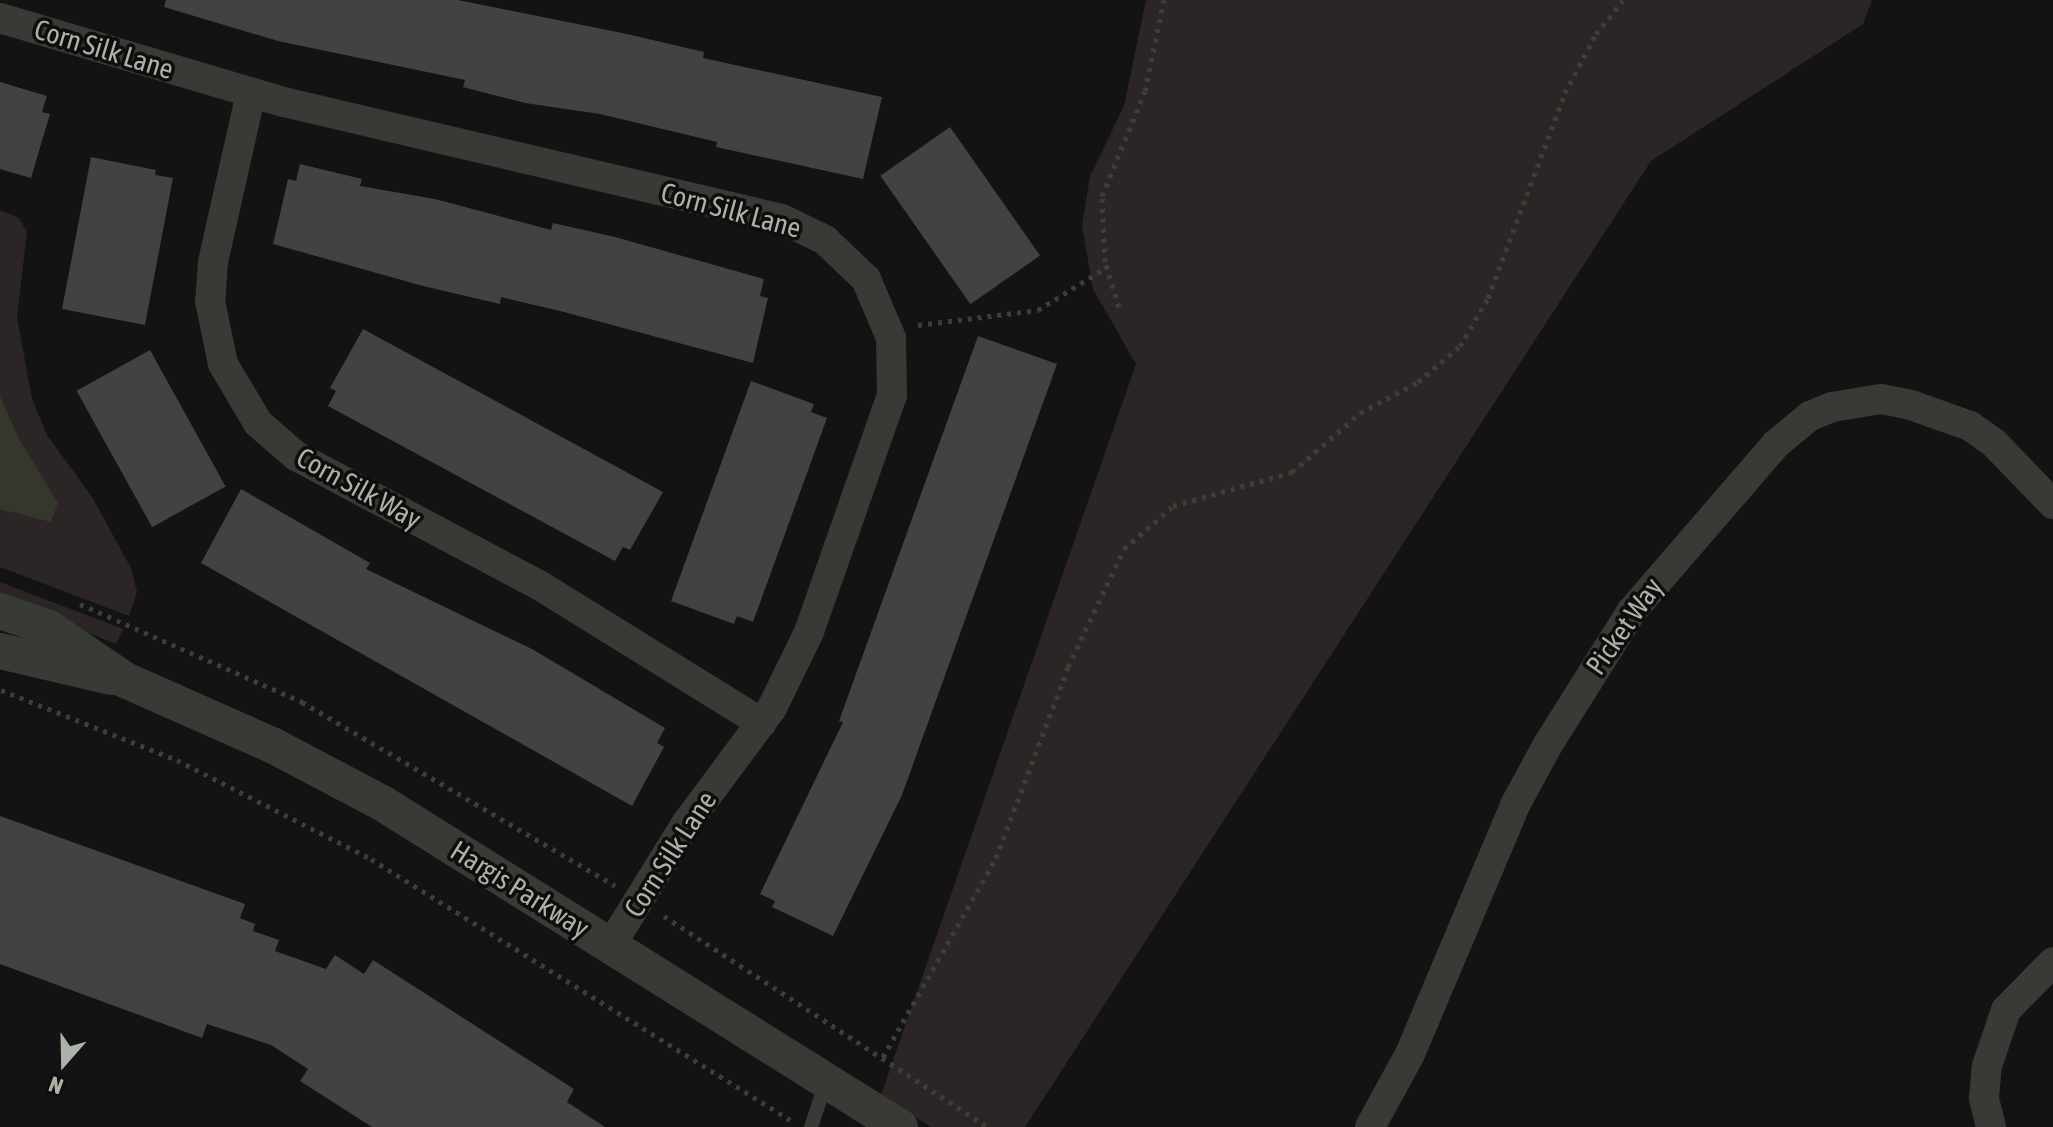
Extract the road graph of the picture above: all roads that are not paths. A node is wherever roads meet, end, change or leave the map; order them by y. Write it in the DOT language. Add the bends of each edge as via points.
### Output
graph roads {
  1 [pos="0,18"];
  2 [pos="251,93"];
  3 [pos="2053,504"];
  4 [pos="0,611"];
  5 [pos="0,651"];
  6 [pos="125,680"];
  7 [pos="762,723"];
  8 [pos="611,945"];
  9 [pos="2053,962"];
  10 [pos="827,1078"];
  11 [pos="811,1127"];
  12 [pos="900,1127"];
  13 [pos="1370,1127"];
  14 [pos="1991,1127"];
  1 -- 2 [label="street, Corn Silk Lane"];
  2 -- 7 [label="street, Corn Silk Way" via="213,262 210,301 223,364 258,423 296,456 539,585"];
  2 -- 7 [label="street, Corn Silk Lane" via="803,227 857,268 873,290 890,333 894,372 884,422 809,632"];
  3 -- 13 [label="street, Picket Way" via="1994,443 1970,426 1911,405 1881,399 1832,407 1810,416 1776,444 1631,612 1554,733 1515,805 1410,1054"];
  4 -- 6 [label="street, Hargis Parkway" via="49,628"];
  5 -- 6 [label="street, Hargis Parkway" via="37,664"];
  6 -- 8 [label="street, Hargis Parkway" via="272,745 382,803"];
  7 -- 8 [label="street, Corn Silk Lane" via="686,824"];
  8 -- 10 [label="street, Hargis Parkway"];
  9 -- 14 [label="street" via="2006,1010 1987,1066 1984,1098"];
  10 -- 11 [label="lane"];
  10 -- 12 [label="street, Hargis Parkway"];
}
